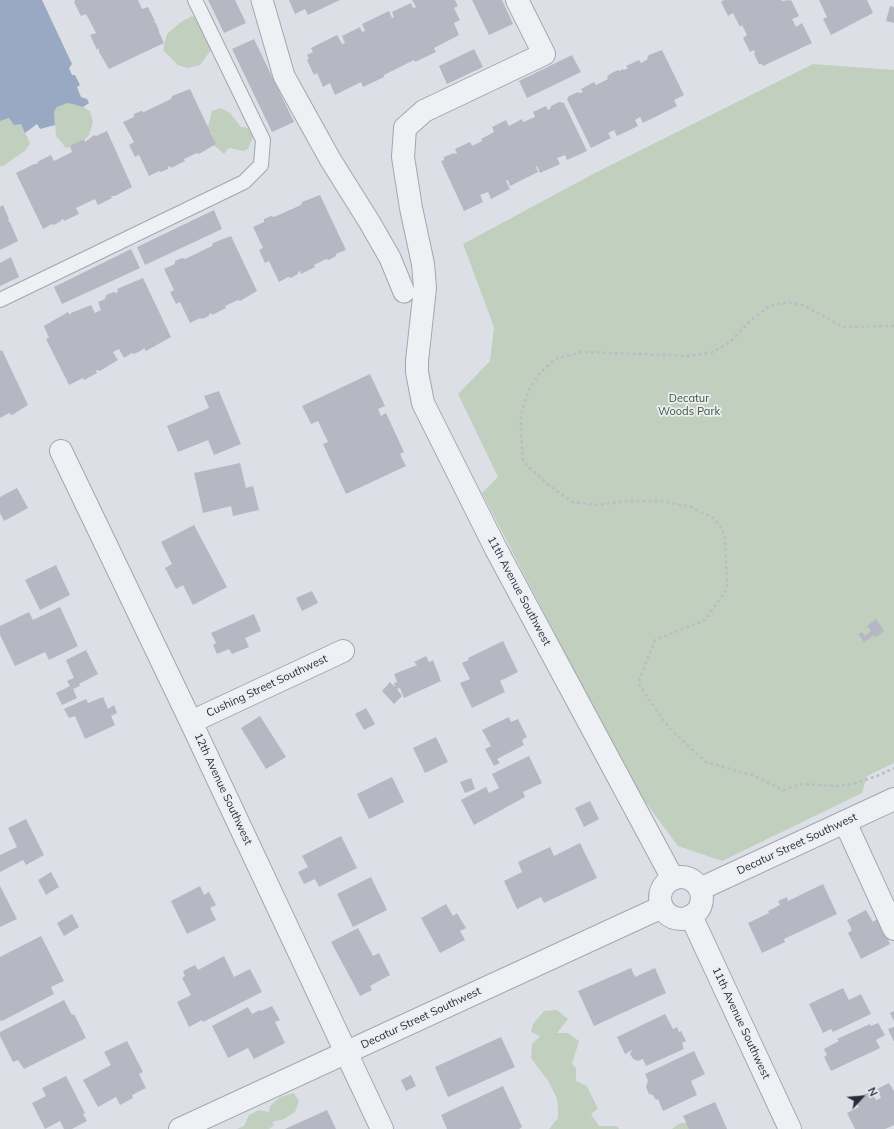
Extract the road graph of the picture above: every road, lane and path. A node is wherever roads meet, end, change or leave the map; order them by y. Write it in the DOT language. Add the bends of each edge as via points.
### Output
graph roads {
  1 [pos="195,0"];
  2 [pos="262,0"];
  3 [pos="517,0"];
  4 [pos="404,292"];
  5 [pos="0,300"];
  6 [pos="894,326"];
  7 [pos="61,451"];
  8 [pos="343,651"];
  9 [pos="191,722"];
  10 [pos="894,768"];
  11 [pos="894,799"];
  12 [pos="845,822"];
  13 [pos="673,879"];
  14 [pos="700,889"];
  15 [pos="662,907"];
  16 [pos="691,916"];
  17 [pos="894,929"];
  18 [pos="346,1052"];
  19 [pos="180,1129"];
  20 [pos="382,1129"];
  21 [pos="790,1129"];
  1 -- 5 [label="lane" via="263,140 261,165 244,182"];
  2 -- 4 [label="street" via="284,76 330,159 390,258"];
  3 -- 13 [label="street, 11th Avenue Southwest" via="544,54 424,111 405,128 403,157 423,264 425,288 417,372 423,403 496,550"];
  6 -- 10 [label="path" via="843,327 805,306 789,302 769,306 730,342 713,352 690,356 581,352 555,359 540,373 529,390 521,414 523,462 572,502 598,505 662,501 691,507 715,519 725,535 727,589 705,620 655,640 638,683 669,728 706,762 752,775 783,790 801,784 854,784"];
  7 -- 9 [label="street, 12th Avenue Southwest"];
  8 -- 9 [label="street, Cushing Street Southwest"];
  9 -- 18 [label="street, 12th Avenue Southwest"];
  11 -- 12 [label="street, Decatur Street Southwest"];
  12 -- 14 [label="street, Decatur Street Southwest"];
  12 -- 17 [label="street"];
  13 -- 14 [label="street" via="688,878"];
  13 -- 15 [label="street" via="661,892"];
  14 -- 16 [label="street" via="700,907"];
  15 -- 16 [label="street" via="675,918"];
  15 -- 18 [label="street, Decatur Street Southwest"];
  16 -- 21 [label="street, 11th Avenue Southwest"];
  18 -- 19 [label="street, Decatur Street Southwest"];
  18 -- 20 [label="street, 12th Avenue Southwest"];
}
